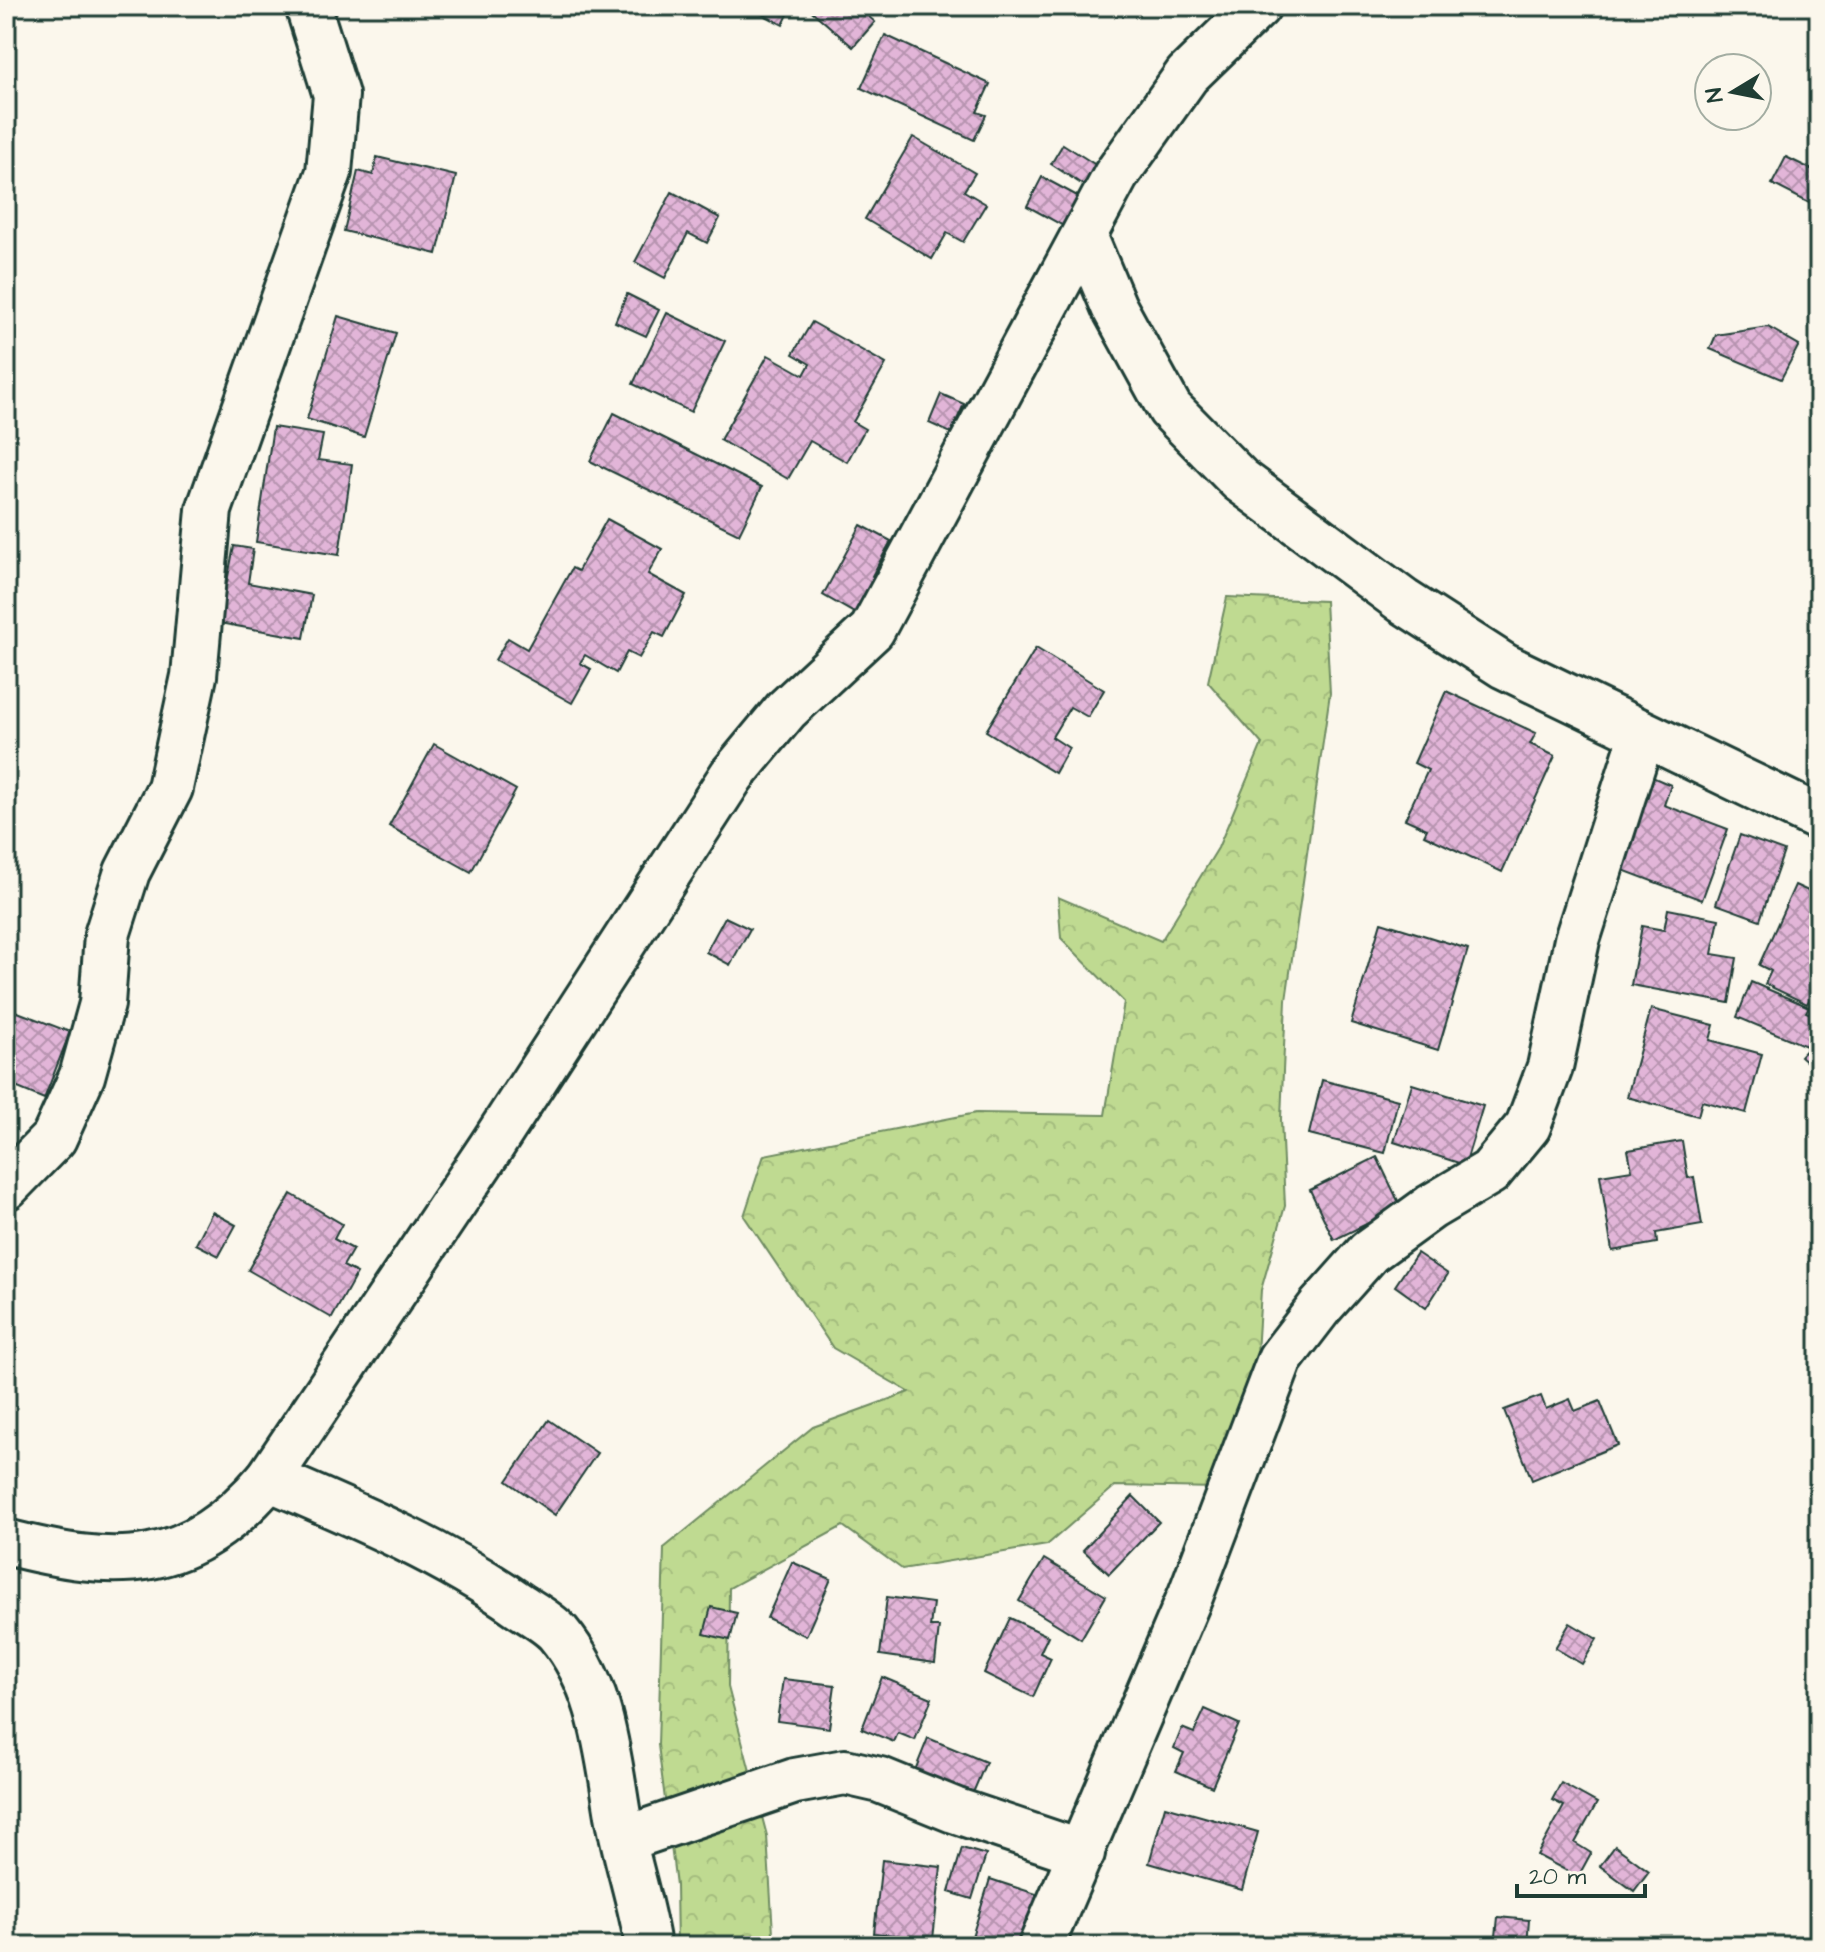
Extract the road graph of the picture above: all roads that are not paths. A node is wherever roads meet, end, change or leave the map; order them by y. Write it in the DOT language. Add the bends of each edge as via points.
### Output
graph roads {
  1 [pos="308,6"];
  2 [pos="1248,9"];
  3 [pos="1085,238"];
  4 [pos="1642,736"];
  5 [pos="1819,818"];
  6 [pos="6,1187"];
  7 [pos="269,1478"];
  8 [pos="6,1542"];
  9 [pos="625,1839"];
  10 [pos="1082,1853"];
  11 [pos="648,1946"];
  12 [pos="1041,1946"];
  1 -- 6 [label="street" via="336,95 329,172 209,510 194,676 170,788 127,872 107,935 102,1004 82,1076 54,1138"];
  2 -- 3 [label="street" via="1147,127"];
  3 -- 4 [label="street" via="1114,307 1170,409 1240,480 1403,601 1491,658"];
  3 -- 7 [label="street" via="872,630 786,710 732,775"];
  4 -- 5 [label="street"];
  4 -- 10 [label="street" via="1577,940 1550,1067 1528,1126 1490,1172 1369,1252 1280,1359 1191,1594"];
  7 -- 8 [label="street" via="246,1506 174,1552 123,1562"];
  7 -- 9 [label="street" via="462,1569 556,1630 593,1692 608,1742"];
  9 -- 10 [label="street" via="795,1781 845,1772"];
  9 -- 11 [label="street"];
  10 -- 12 [label="street"];
}
